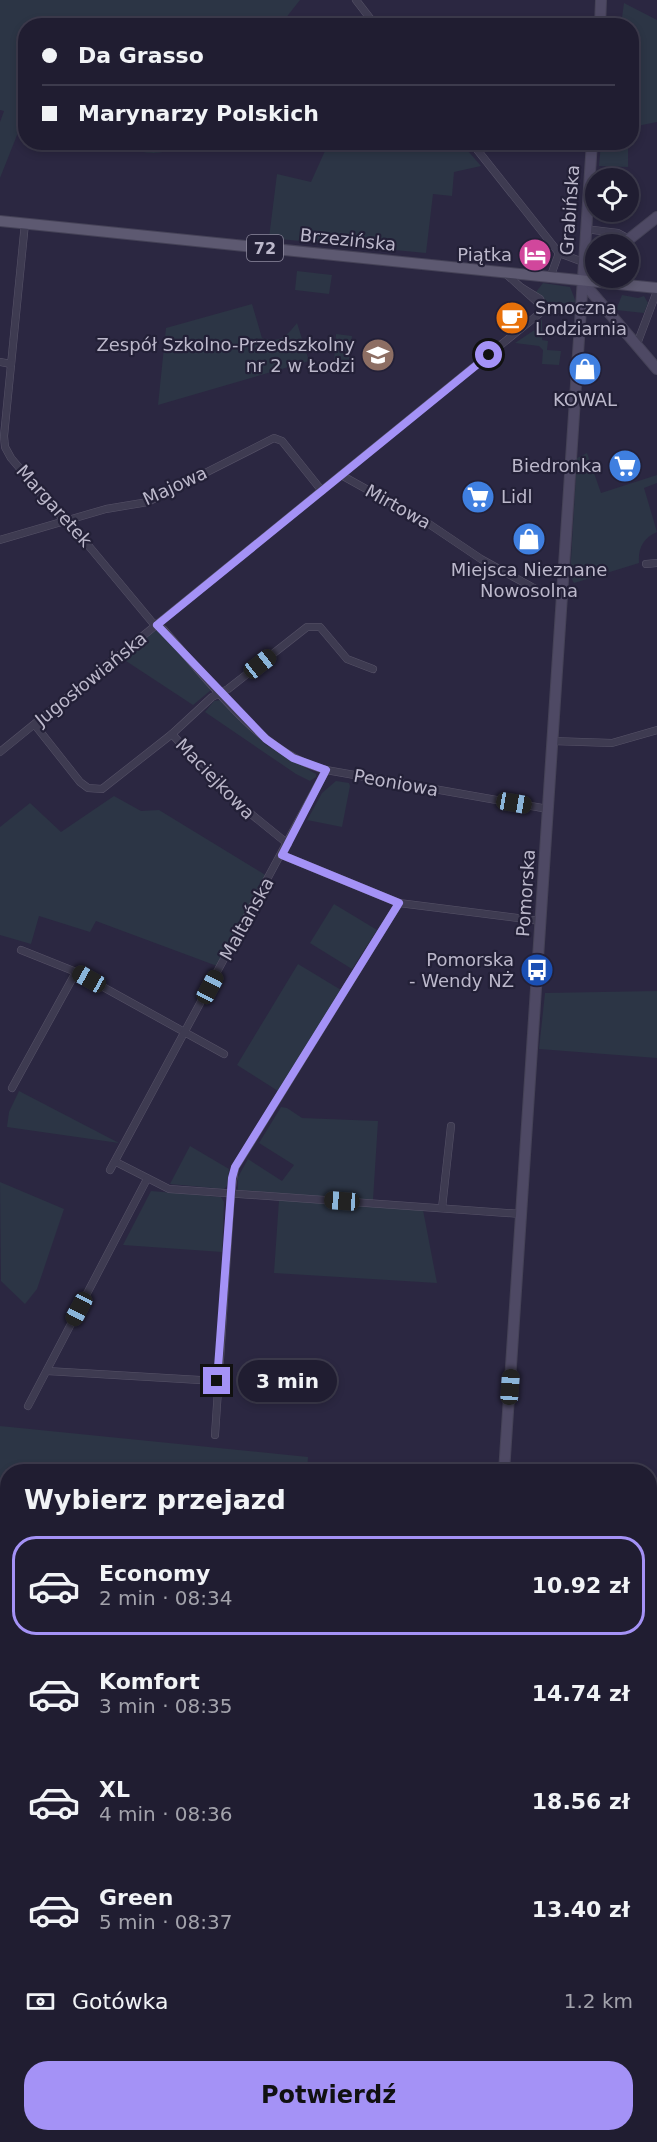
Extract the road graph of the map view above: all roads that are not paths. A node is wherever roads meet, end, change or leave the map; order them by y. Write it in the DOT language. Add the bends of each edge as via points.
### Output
graph roads {
  1 [pos="356,0"];
  2 [pos="601,0"];
  3 [pos="370,18"];
  4 [pos="600,18"];
  5 [pos="477,150"];
  6 [pos="591,150"];
  7 [pos="657,217"];
  8 [pos="0,221"];
  9 [pos="25,224"];
  10 [pos="585,229"];
  11 [pos="619,234"];
  12 [pos="636,234"];
  13 [pos="559,253"];
  14 [pos="583,261"];
  15 [pos="504,273"];
  16 [pos="550,278"];
  17 [pos="585,278"];
  18 [pos="582,281"];
  19 [pos="657,289"];
  20 [pos="545,309"];
  21 [pos="580,309"];
  22 [pos="606,309"];
  23 [pos="637,344"];
  24 [pos="0,362"];
  25 [pos="11,364"];
  26 [pos="657,369"];
  27 [pos="2,442"];
  28 [pos="341,475"];
  29 [pos="322,491"];
  30 [pos="66,521"];
  31 [pos="0,540"];
  32 [pos="657,563"];
  33 [pos="646,564"];
  34 [pos="562,595"];
  35 [pos="157,625"];
  36 [pos="373,669"];
  37 [pos="221,693"];
  38 [pos="35,725"];
  39 [pos="657,729"];
  40 [pos="172,734"];
  41 [pos="552,741"];
  42 [pos="0,752"];
  43 [pos="326,770"];
  44 [pos="548,809"];
  45 [pos="288,844"];
  46 [pos="282,855"];
  47 [pos="399,903"];
  48 [pos="541,921"];
  49 [pos="21,950"];
  50 [pos="76,972"];
  51 [pos="185,1033"];
  52 [pos="224,1054"];
  53 [pos="12,1088"];
  54 [pos="451,1126"];
  55 [pos="116,1162"];
  56 [pos="111,1170"];
  57 [pos="147,1179"];
  58 [pos="231,1194"];
  59 [pos="442,1208"];
  60 [pos="521,1214"];
  61 [pos="47,1371"];
  62 [pos="217,1381"];
  63 [pos="28,1406"];
  64 [pos="214,1435"];
  65 [pos="505,1464"];
  1 -- 3 [label="street"];
  2 -- 4 [label="street"];
  5 -- 13 [label="street"];
  6 -- 10 [label="street, Grabińska"];
  7 -- 12 [label="street"];
  8 -- 9 [label="main road, Brzezińska / 72"];
  9 -- 15 [label="main road, Brzezińska / 72"];
  9 -- 25 [label="street, Margaretek"];
  10 -- 11 [label="street"];
  10 -- 14 [label="street, Grabińska"];
  13 -- 14 [label="street"];
  13 -- 16 [label="street"];
  14 -- 18 [label="street, Grabińska"];
  15 -- 16 [label="main road, Brzezińska / 72"];
  15 -- 20 [label="street" via="540,299"];
  16 -- 18 [label="main road, Brzezińska / 72"];
  17 -- 18 [label="street"];
  18 -- 19 [label="main road, Brzezińska / 72"];
  18 -- 21 [label="street, Pomorska"];
  18 -- 22 [label="street"];
  19 -- 23 [label="street"];
  20 -- 21 [label="street"];
  20 -- 28 [label="street, Jugosłowiańska"];
  21 -- 22 [label="street"];
  21 -- 34 [label="street, Pomorska"];
  22 -- 23 [label="street"];
  23 -- 26 [label="street"];
  24 -- 25 [label="street"];
  25 -- 27 [label="street, Margaretek"];
  27 -- 30 [label="street, Margaretek" via="11,458"];
  28 -- 29 [label="street, Jugosłowiańska"];
  28 -- 34 [label="street, Mirtowa" via="481,559 537,589"];
  29 -- 30 [label="street, Majowa" via="282,441 274,438 148,502"];
  29 -- 35 [label="street, Jugosłowiańska"];
  30 -- 31 [label="street, Majowa"];
  30 -- 35 [label="street, Margaretek"];
  32 -- 33 [label="street"];
  34 -- 41 [label="street, Pomorska"];
  35 -- 37 [label="street, Peoniowa"];
  35 -- 38 [label="street, Jugosłowiańska"];
  36 -- 37 [label="street, Maciejkowa" via="347,659 320,627 311,626"];
  37 -- 40 [label="street, Maciejkowa"];
  37 -- 43 [label="street, Peoniowa" via="278,748"];
  38 -- 40 [label="street, Maciejkowa" via="80,782 95,790 107,786"];
  38 -- 42 [label="street, Jugosłowiańska"];
  39 -- 41 [label="street" via="613,743"];
  40 -- 45 [label="street, Maciejkowa" via="231,799"];
  41 -- 44 [label="street, Pomorska"];
  43 -- 44 [label="street, Peoniowa"];
  43 -- 45 [label="street, Maltańska"];
  44 -- 48 [label="street, Pomorska"];
  45 -- 46 [label="street, Maltańska"];
  46 -- 47 [label="street"];
  46 -- 51 [label="street, Maltańska"];
  47 -- 48 [label="street"];
  47 -- 58 [label="street" via="235,1167"];
  48 -- 60 [label="street, Pomorska"];
  49 -- 50 [label="street"];
  50 -- 51 [label="street"];
  50 -- 53 [label="street"];
  51 -- 52 [label="street"];
  51 -- 55 [label="street, Maltańska"];
  54 -- 59 [label="street"];
  55 -- 56 [label="street, Maltańska"];
  55 -- 57 [label="street"];
  57 -- 58 [label="street" via="168,1189"];
  57 -- 61 [label="street"];
  58 -- 59 [label="street"];
  58 -- 62 [label="street"];
  59 -- 60 [label="street"];
  60 -- 65 [label="street, Pomorska"];
  61 -- 62 [label="street"];
  61 -- 63 [label="street"];
  62 -- 64 [label="street"];
}
